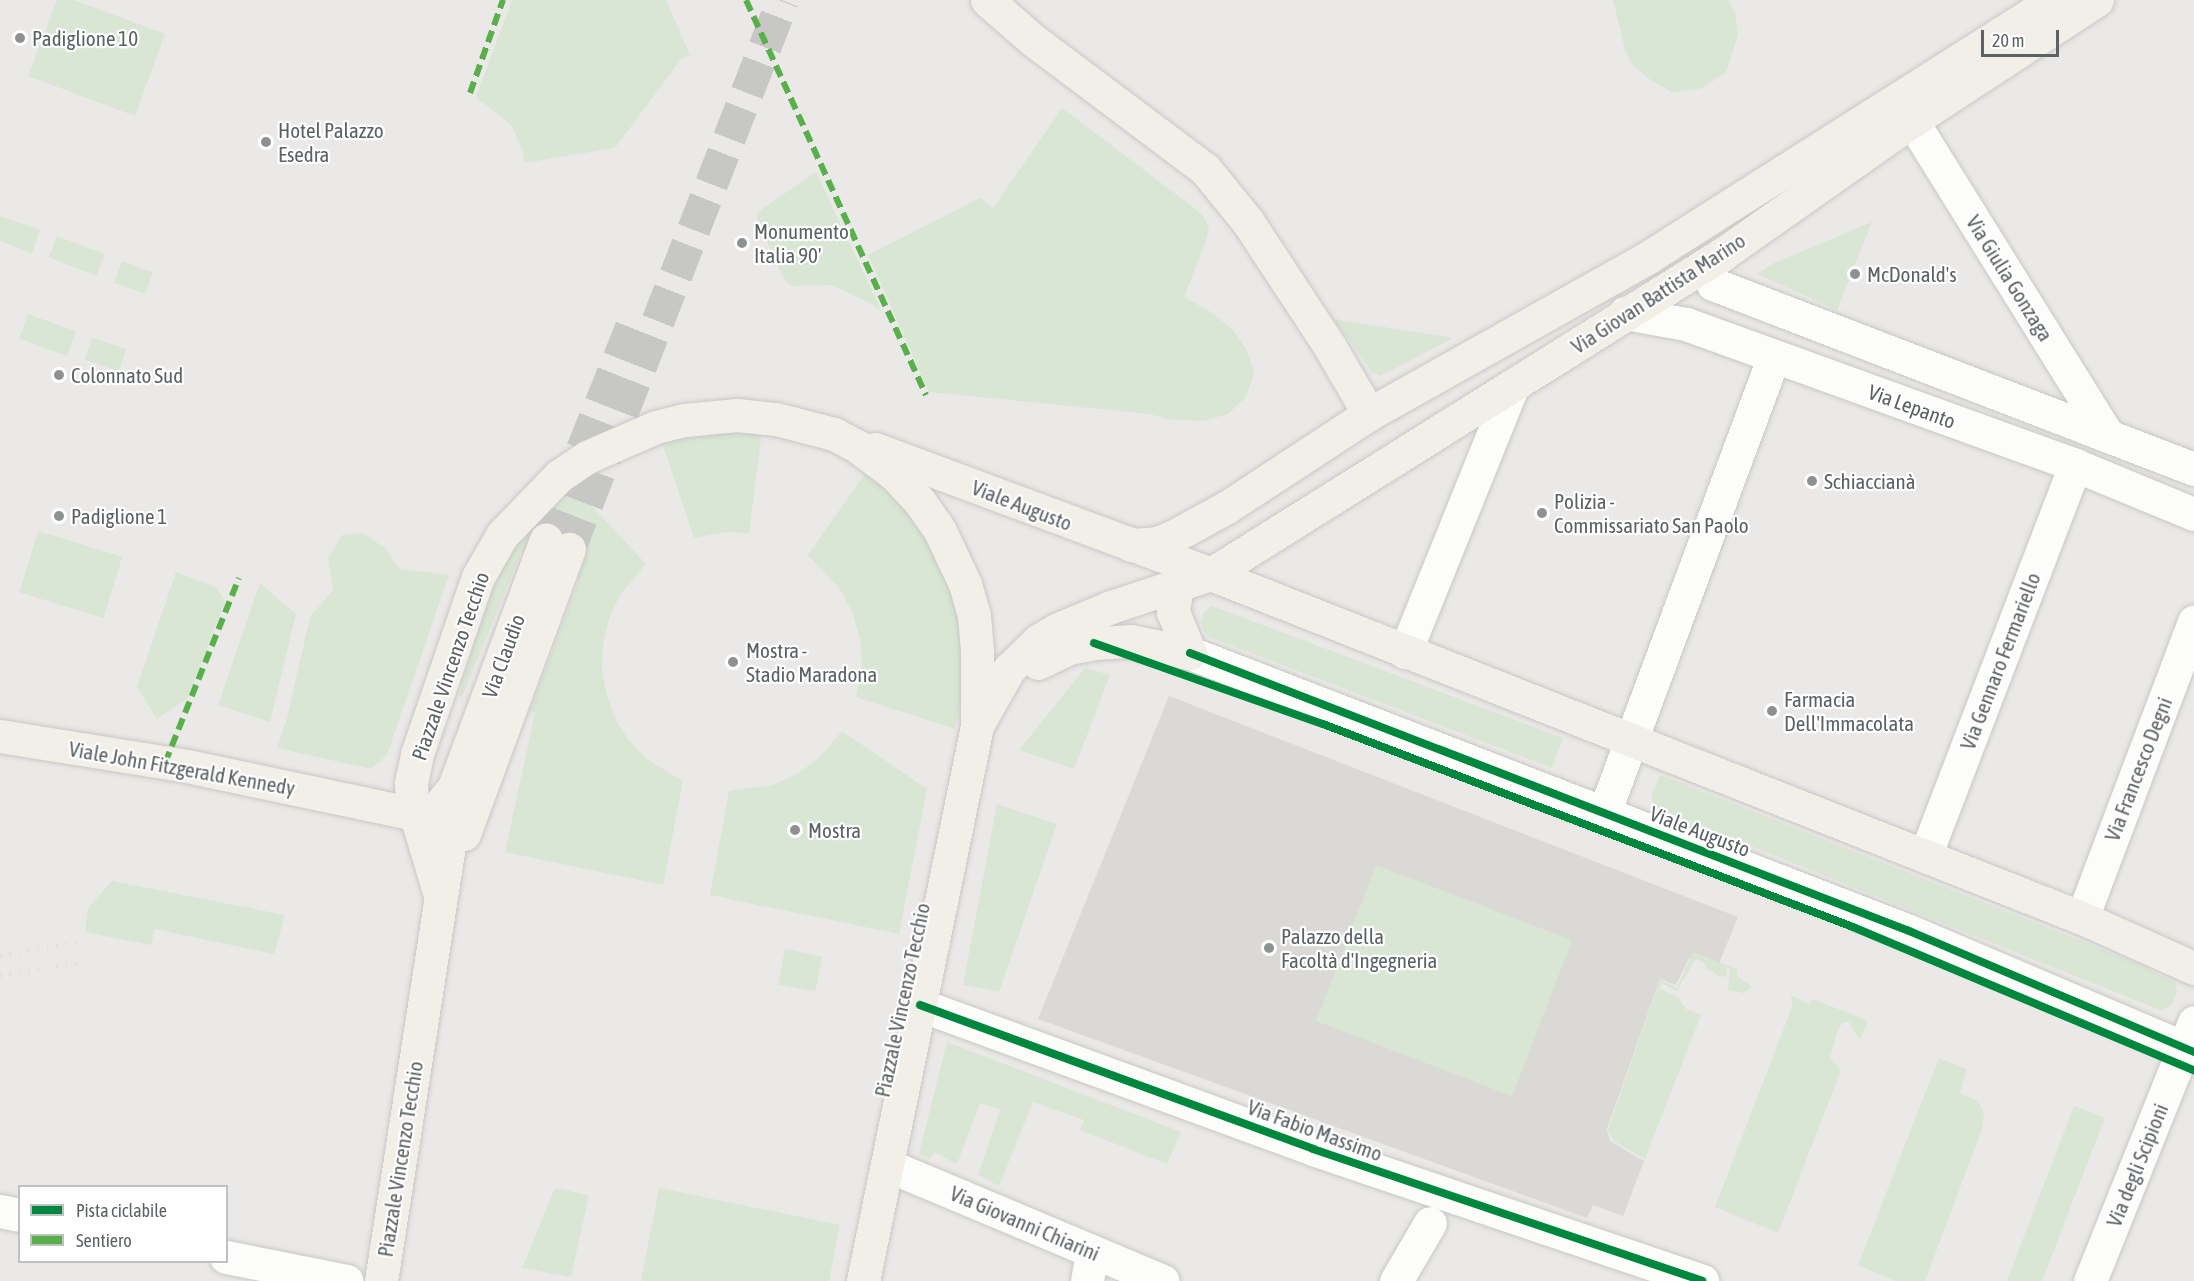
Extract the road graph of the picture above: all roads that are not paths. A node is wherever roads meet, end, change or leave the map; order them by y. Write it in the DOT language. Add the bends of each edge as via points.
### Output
graph roads {
  1 [pos="987,0"];
  2 [pos="2054,0"];
  3 [pos="2097,0"];
  4 [pos="1912,121"];
  5 [pos="1724,253"];
  6 [pos="1625,313"];
  7 [pos="1774,357"];
  8 [pos="1512,387"];
  9 [pos="1369,414"];
  10 [pos="834,434"];
  11 [pos="2108,436"];
  12 [pos="2141,448"];
  13 [pos="2190,463"];
  14 [pos="2075,465"];
  15 [pos="2128,486"];
  16 [pos="1227,507"];
  17 [pos="2194,514"];
  18 [pos="1125,544"];
  19 [pos="557,545"];
  20 [pos="1258,546"];
  21 [pos="1191,575"];
  22 [pos="1277,601"];
  23 [pos="1112,607"];
  24 [pos="2194,621"];
  25 [pos="1405,652"];
  26 [pos="1190,653"];
  27 [pos="984,713"];
  28 [pos="0,736"];
  29 [pos="1631,740"];
  30 [pos="417,754"];
  31 [pos="473,775"];
  32 [pos="364,802"];
  33 [pos="1604,813"];
  34 [pos="414,814"];
  35 [pos="1925,856"];
  36 [pos="440,895"];
  37 [pos="2082,918"];
  38 [pos="2194,968"];
  39 [pos="920,1005"];
  40 [pos="2191,1041"];
  41 [pos="888,1165"];
  42 [pos="0,1211"];
  43 [pos="18,1215"];
  44 [pos="1430,1223"];
  45 [pos="228,1257"];
  46 [pos="1090,1267"];
  47 [pos="347,1281"];
  48 [pos="381,1281"];
  49 [pos="864,1281"];
  50 [pos="1163,1281"];
  51 [pos="1396,1281"];
  52 [pos="1702,1281"];
  53 [pos="2090,1281"];
  1 -- 9 [label="main road" via="1033,40 1205,169 1248,222"];
  2 -- 9 [label="main road, Via Giovan Battista Marino" via="1650,256"];
  3 -- 4 [label="main road, Via Giovan Battista Marino"];
  4 -- 5 [label="main road, Via Giovan Battista Marino"];
  4 -- 11 [label="street, Via Giulia Gonzaga"];
  5 -- 6 [label="main road, Via Giovan Battista Marino"];
  5 -- 11 [label="street, Via Lepanto" via="1708,265 1713,284"];
  6 -- 7 [label="street, Via Lepanto" via="1686,324"];
  6 -- 8 [label="main road, Via Giovan Battista Marino"];
  7 -- 14 [label="street, Via Lepanto"];
  7 -- 29 [label="street"];
  8 -- 20 [label="main road, Via Giovan Battista Marino"];
  8 -- 25 [label="street"];
  9 -- 16 [label="main road, Via Giovan Battista Marino"];
  10 -- 18 [label="main road, Viale Augusto"];
  10 -- 27 [label="main road, Piazzale Vincenzo Tecchio" via="894,474 928,513 950,549 974,616"];
  10 -- 30 [label="main road, Piazzale Vincenzo Tecchio" via="758,417 685,420 629,436 559,476 502,535 478,577"];
  11 -- 12 [label="street, Via Lepanto"];
  12 -- 13 [label="street, Via Lepanto"];
  12 -- 15 [label="street"];
  14 -- 15 [label="street, Via Lepanto"];
  14 -- 35 [label="street, Via Gennaro Fermariello"];
  15 -- 17 [label="street, Via Lepanto"];
  16 -- 18 [label="main road, Via Giovan Battista Marino" via="1157,543"];
  16 -- 21 [label="main road, Via Giovan Battista Marino" via="1215,519"];
  18 -- 21 [label="main road, Viale Augusto"];
  18 -- 23 [label="main road" via="1132,556 1133,574"];
  19 -- 31 [label="main road, Via Claudio"];
  20 -- 21 [label="main road, Via Giovan Battista Marino"];
  20 -- 22 [label="main road" via="1253,555 1253,570 1260,584"];
  21 -- 22 [label="main road, Viale Augusto"];
  21 -- 23 [label="main road"];
  21 -- 26 [label="main road, Via Giovan Battista Marino" via="1173,612"];
  22 -- 25 [label="main road, Viale Augusto"];
  23 -- 27 [label="main road" via="1039,640 1017,660"];
  24 -- 37 [label="street, Via Francesco Degni"];
  25 -- 29 [label="main road, Viale Augusto"];
  26 -- 27 [label="main road, Viale Augusto" via="1130,641 1069,648 1030,668"];
  26 -- 33 [label="street, Viale Augusto"];
  27 -- 39 [label="main road, Piazzale Vincenzo Tecchio"];
  28 -- 32 [label="main road, Viale John Fitzgerald Kennedy" via="187,766"];
  29 -- 33 [label="street"];
  29 -- 35 [label="main road, Viale Augusto"];
  30 -- 32 [label="main road" via="398,788"];
  30 -- 34 [label="main road, Piazzale Vincenzo Tecchio" via="411,783"];
  31 -- 34 [label="main road" via="439,806"];
  31 -- 36 [label="main road, Piazzale Vincenzo Tecchio"];
  32 -- 34 [label="main road, Viale John Fitzgerald Kennedy"];
  32 -- 36 [label="main road, Viale John Fitzgerald Kennedy" via="398,824 415,843"];
  33 -- 40 [label="street, Viale Augusto"];
  34 -- 36 [label="main road, Piazzale Vincenzo Tecchio"];
  35 -- 37 [label="main road, Viale Augusto"];
  36 -- 48 [label="main road, Piazzale Vincenzo Tecchio"];
  37 -- 38 [label="main road, Viale Augusto"];
  39 -- 41 [label="main road, Piazzale Vincenzo Tecchio"];
  39 -- 52 [label="street, Via Fabio Massimo" via="1313,1149"];
  40 -- 53 [label="street, Via degli Scipioni"];
  41 -- 46 [label="street, Via Giovanni Chiarini"];
  41 -- 49 [label="main road, Piazzale Vincenzo Tecchio"];
  42 -- 43 [label="street"];
  44 -- 51 [label="street"];
  45 -- 47 [label="street"];
  46 -- 50 [label="street, Via Giovanni Chiarini"];
}
